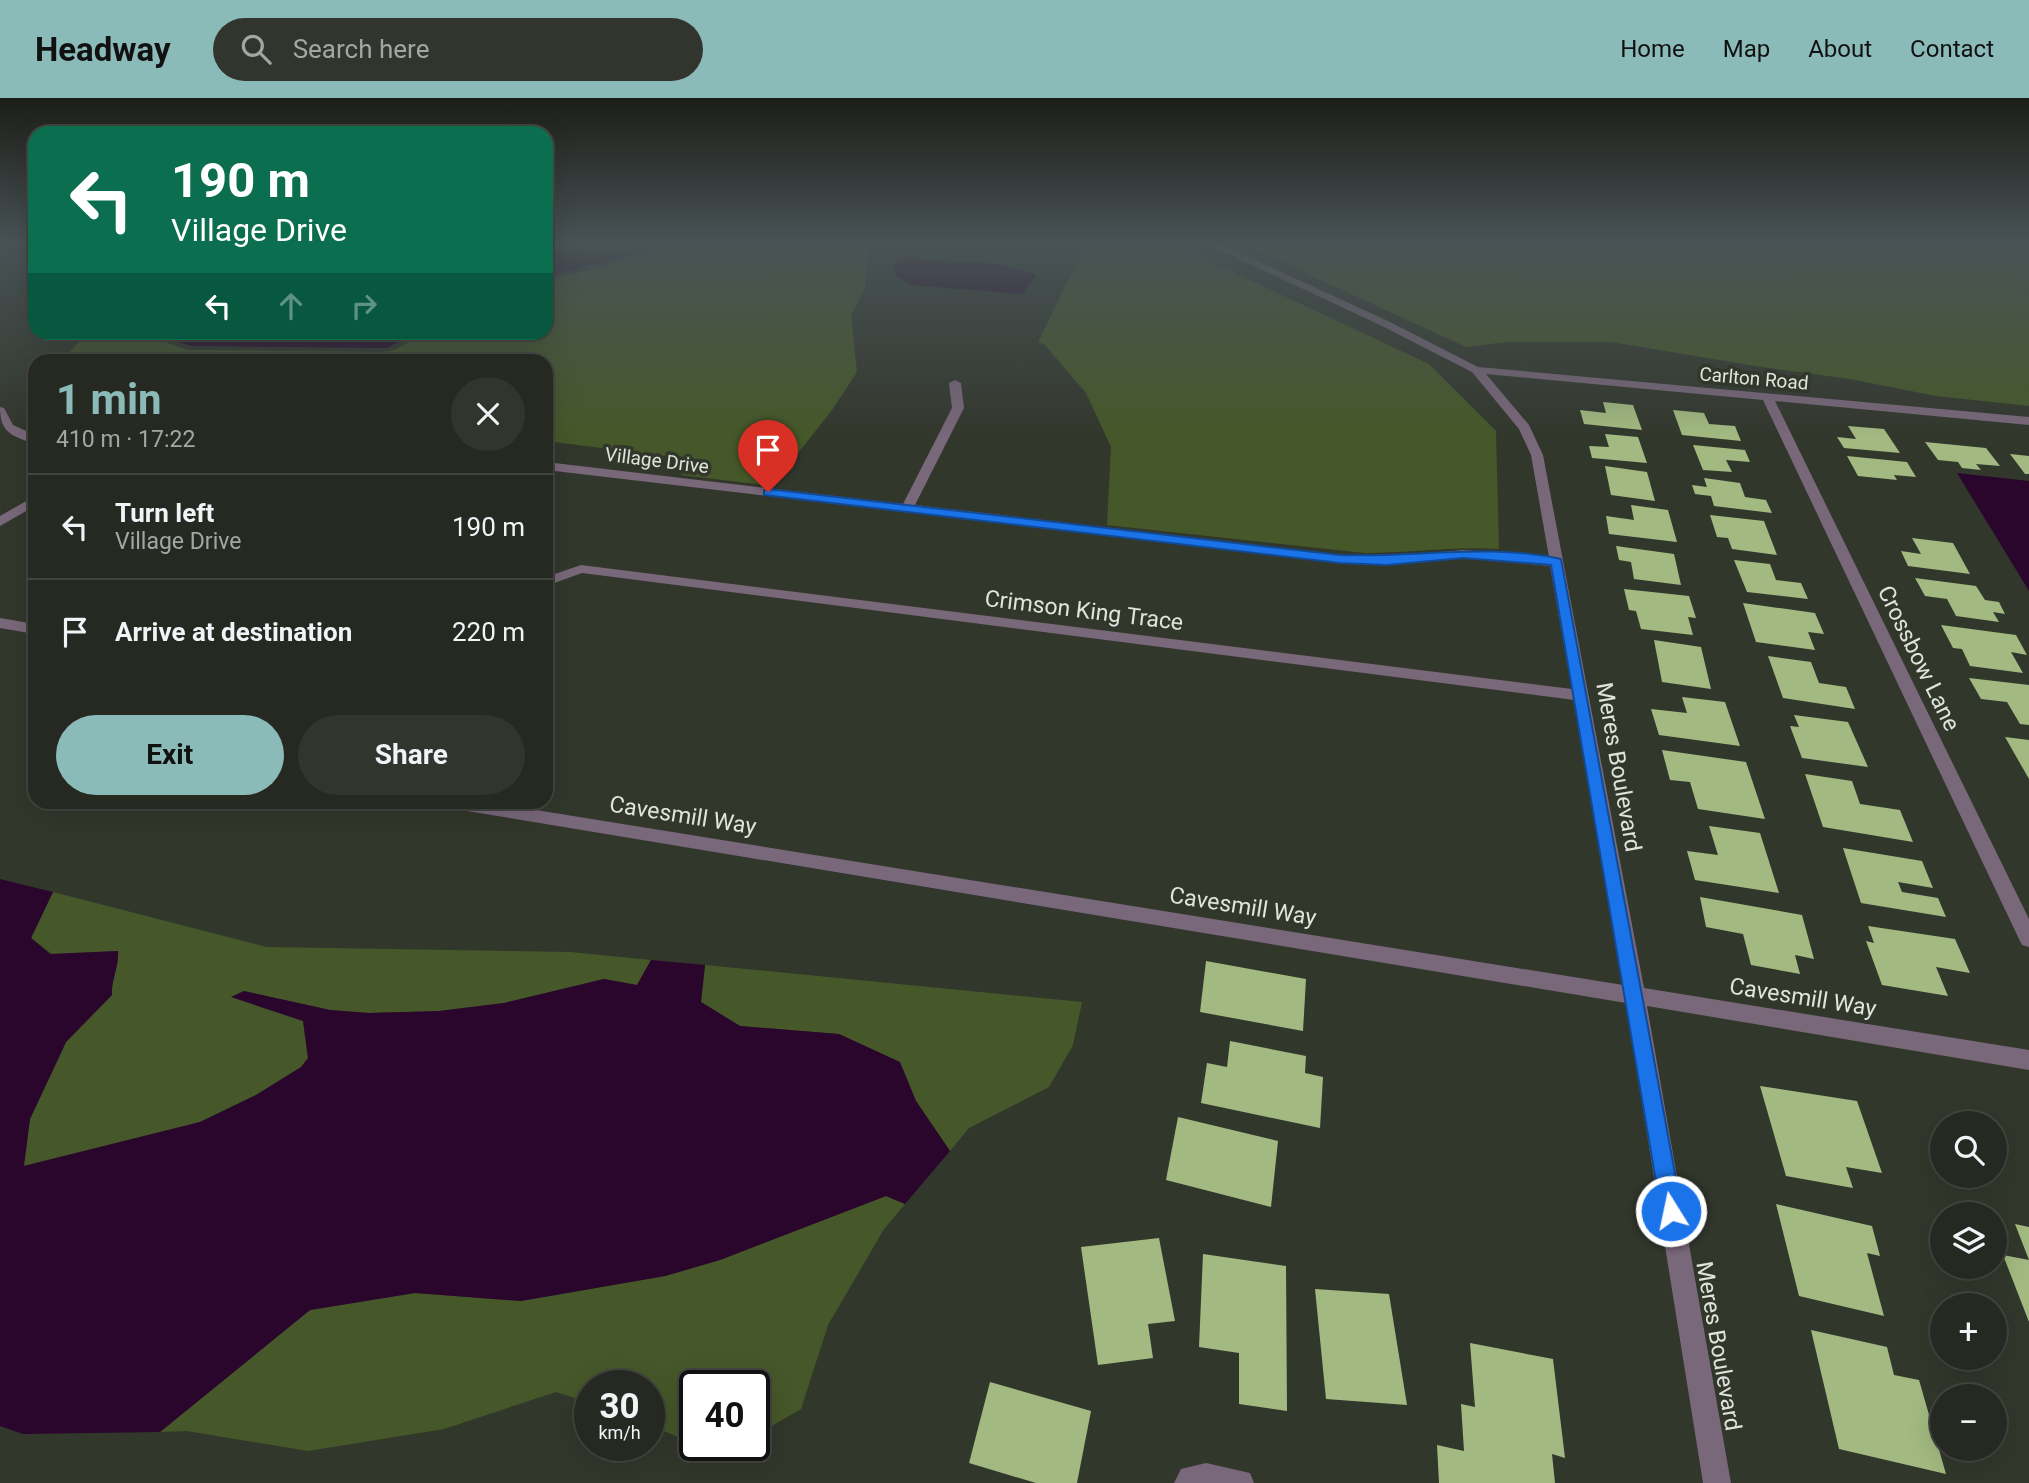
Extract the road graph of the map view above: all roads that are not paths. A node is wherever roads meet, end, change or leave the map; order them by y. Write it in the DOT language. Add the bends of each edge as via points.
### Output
graph roads {
  1 [pos="1350,308"];
  2 [pos="1476,370"];
  3 [pos="955,383"];
  4 [pos="1767,397"];
  5 [pos="0,411"];
  6 [pos="2029,421"];
  7 [pos="28,437"];
  8 [pos="553,467"];
  9 [pos="28,504"];
  10 [pos="907,508"];
  11 [pos="0,522"];
  12 [pos="1557,562"];
  13 [pos="553,579"];
  14 [pos="0,623"];
  15 [pos="28,628"];
  16 [pos="1582,696"];
  17 [pos="492,809"];
  18 [pos="2029,939"];
  19 [pos="1635,994"];
  20 [pos="2029,1060"];
  21 [pos="1188,1483"];
  22 [pos="1240,1483"];
  23 [pos="1717,1483"];
  1 -- 2 [label="street, Meres Boulevard"];
  2 -- 4 [label="street, Carlton Road"];
  2 -- 12 [label="street, Meres Boulevard" via="1525,428 1537,455"];
  3 -- 10 [label="street" via="958,408"];
  4 -- 6 [label="street, Carlton Road"];
  4 -- 18 [label="street, Crossbow Lane"];
  5 -- 7 [label="street" via="8,427"];
  8 -- 10 [label="street, Village Drive"];
  9 -- 11 [label="street"];
  10 -- 12 [label="street, Village Drive" via="1340,559 1387,561 1463,554"];
  12 -- 16 [label="street, Meres Boulevard"];
  13 -- 16 [label="street, Crimson King Trace" via="581,569"];
  14 -- 15 [label="street"];
  16 -- 19 [label="street, Meres Boulevard"];
  17 -- 19 [label="street, Cavesmill Way"];
  19 -- 20 [label="street, Cavesmill Way"];
  19 -- 23 [label="street, Meres Boulevard"];
  21 -- 22 [label="street" via="1206,1477"];
}
